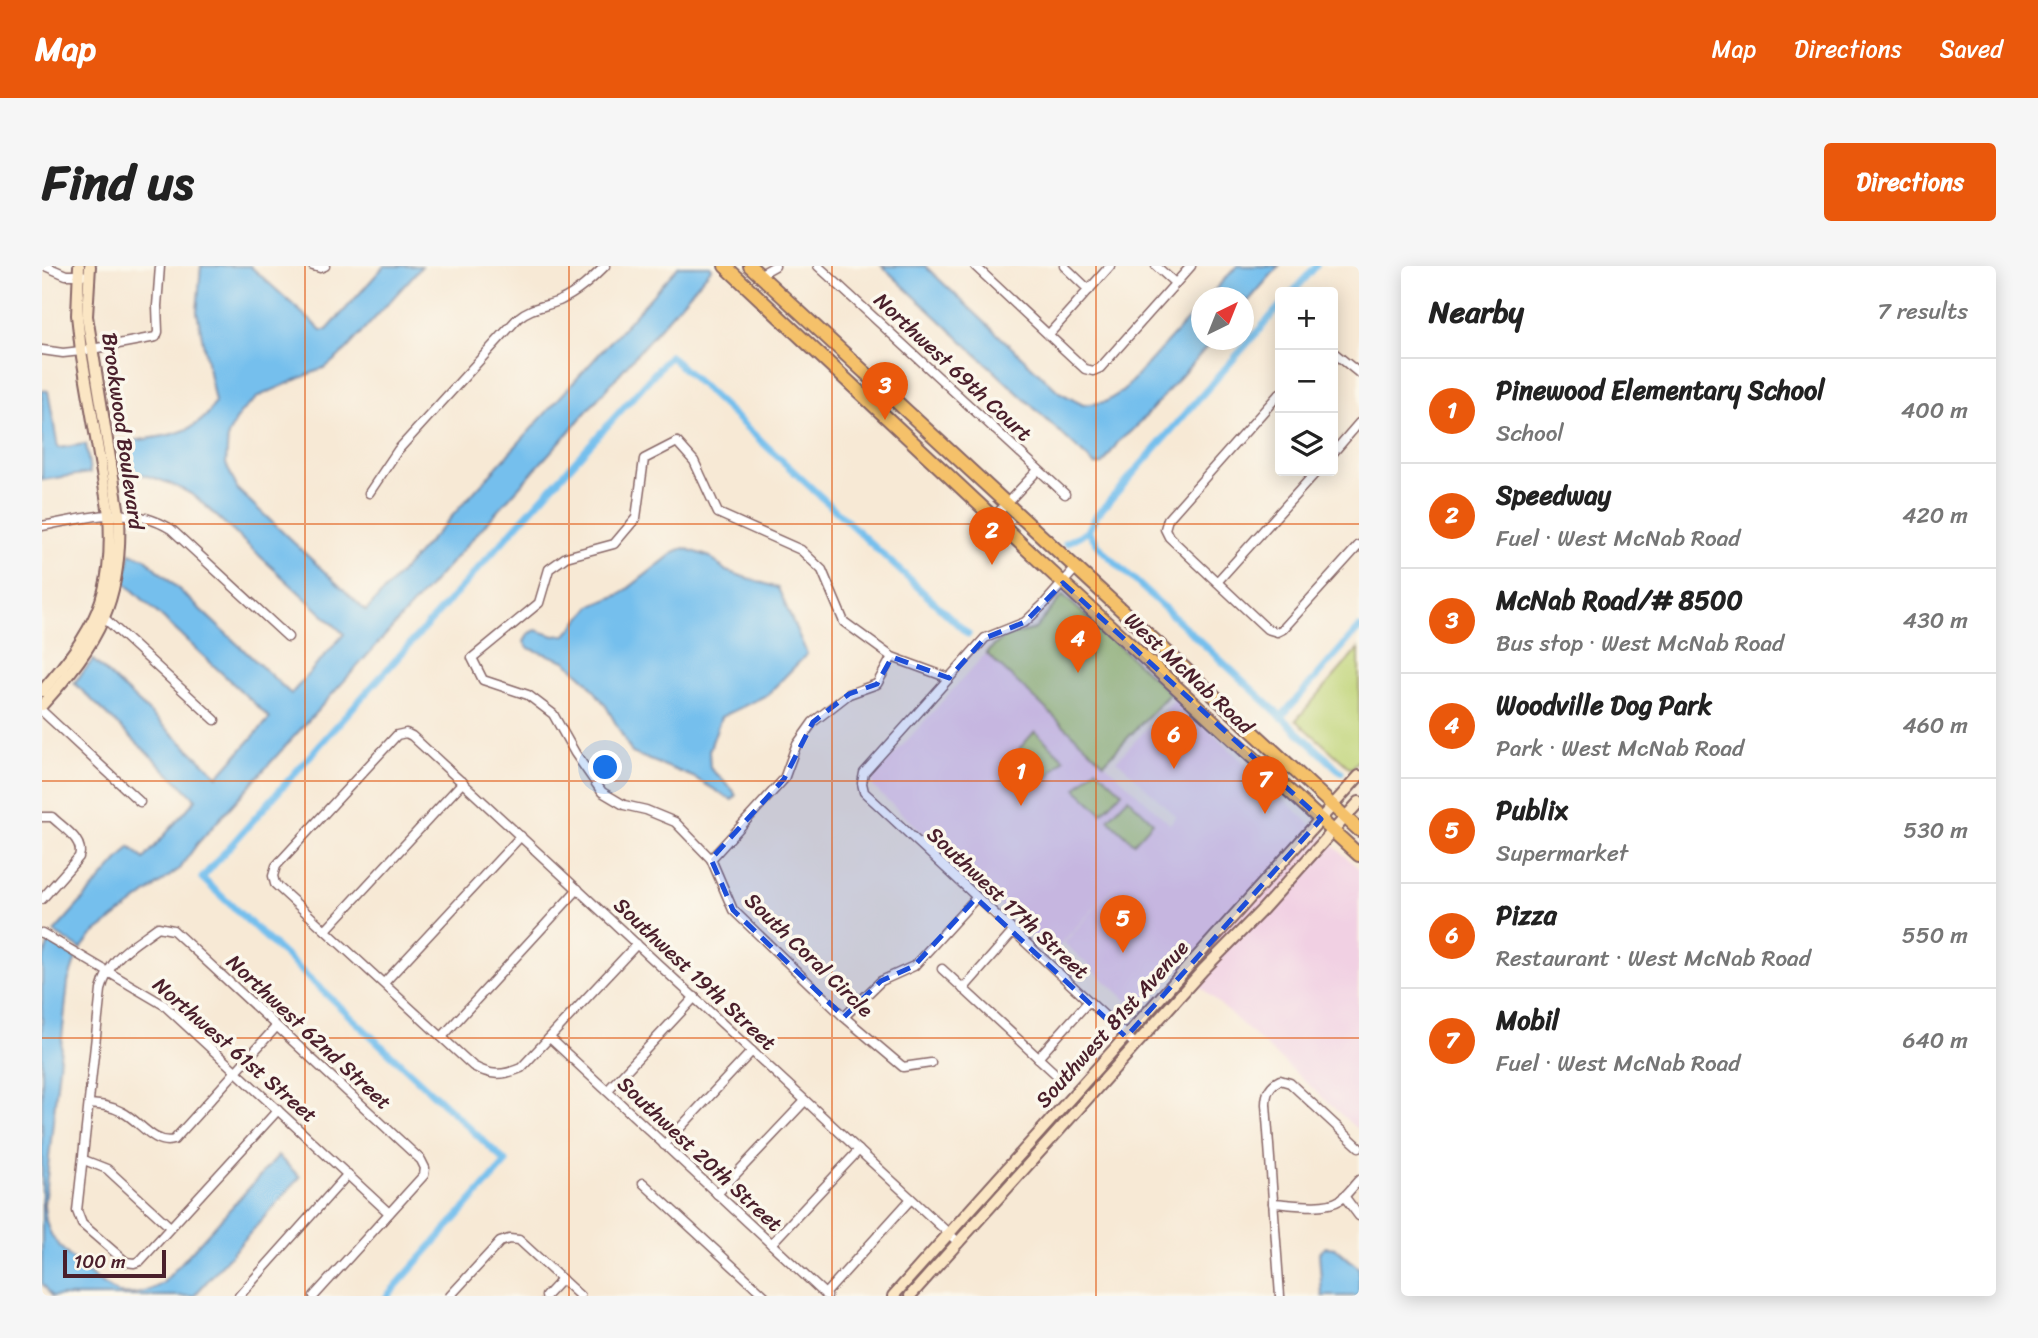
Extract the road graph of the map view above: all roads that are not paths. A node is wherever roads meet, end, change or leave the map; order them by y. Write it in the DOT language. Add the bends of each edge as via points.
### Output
graph roads {
  1 [pos="45,266"];
  2 [pos="160,266"];
  3 [pos="605,266"];
  4 [pos="725,266"];
  5 [pos="775,266"];
  6 [pos="818,266"];
  7 [pos="975,266"];
  8 [pos="1064,266"];
  9 [pos="1110,266"];
  10 [pos="1157,266"];
  11 [pos="1191,266"];
  12 [pos="755,270"];
  13 [pos="83,271"];
  14 [pos="1175,283"];
  15 [pos="1089,290"];
  16 [pos="1049,334"];
  17 [pos="42,350"];
  18 [pos="86,351"];
  19 [pos="1338,356"];
  20 [pos="1359,373"];
  21 [pos="1275,399"];
  22 [pos="1359,423"];
  23 [pos="1338,447"];
  24 [pos="1038,470"];
  25 [pos="1312,476"];
  26 [pos="369,493"];
  27 [pos="1065,494"];
  28 [pos="1006,504"];
  29 [pos="114,514"];
  30 [pos="993,518"];
  31 [pos="42,526"];
  32 [pos="1359,545"];
  33 [pos="1076,568"];
  34 [pos="1217,582"];
  35 [pos="1063,583"];
  36 [pos="102,616"];
  37 [pos="288,637"];
  38 [pos="892,657"];
  39 [pos="949,678"];
  40 [pos="42,691"];
  41 [pos="42,705"];
  42 [pos="42,711"];
  43 [pos="215,720"];
  44 [pos="1359,776"];
  45 [pos="463,782"];
  46 [pos="141,802"];
  47 [pos="1359,802"];
  48 [pos="1333,806"];
  49 [pos="43,816"];
  50 [pos="1346,817"];
  51 [pos="1321,819"];
  52 [pos="1359,830"];
  53 [pos="1333,831"];
  54 [pos="521,836"];
  55 [pos="1359,855"];
  56 [pos="711,859"];
  57 [pos="578,889"];
  58 [pos="976,898"];
  59 [pos="42,899"];
  60 [pos="326,930"];
  61 [pos="1013,932"];
  62 [pos="42,933"];
  63 [pos="637,944"];
  64 [pos="942,969"];
  65 [pos="106,970"];
  66 [pos="383,983"];
  67 [pos="963,989"];
  68 [pos="695,997"];
  69 [pos="1088,1002"];
  70 [pos="844,1017"];
  71 [pos="276,1027"];
  72 [pos="442,1037"];
  73 [pos="1126,1037"];
  74 [pos="550,1038"];
  75 [pos="1136,1045"];
  76 [pos="752,1051"];
  77 [pos="1038,1058"];
  78 [pos="931,1063"];
  79 [pos="236,1071"];
  80 [pos="1060,1078"];
  81 [pos="607,1091"];
  82 [pos="805,1101"];
  83 [pos="89,1104"];
  84 [pos="278,1110"];
  85 [pos="1358,1144"];
  86 [pos="664,1145"];
  87 [pos="859,1150"];
  88 [pos="84,1160"];
  89 [pos="348,1174"];
  90 [pos="1359,1180"];
  91 [pos="643,1183"];
  92 [pos="718,1194"];
  93 [pos="1344,1196"];
  94 [pos="911,1199"];
  95 [pos="1273,1203"];
  96 [pos="389,1213"];
  97 [pos="1359,1216"];
  98 [pos="170,1227"];
  99 [pos="949,1234"];
  100 [pos="959,1243"];
  101 [pos="771,1244"];
  102 [pos="562,1279"];
  103 [pos="916,1294"];
  104 [pos="826,1295"];
  105 [pos="239,1296"];
  106 [pos="314,1296"];
  107 [pos="450,1296"];
  108 [pos="546,1296"];
  109 [pos="580,1296"];
  110 [pos="765,1296"];
  111 [pos="893,1296"];
  112 [pos="1280,1296"];
  1 -- 13 [label="street" via="66,275"];
  2 -- 18 [label="street" via="156,337"];
  3 -- 26 [label="street" via="573,294 517,318 398,450"];
  4 -- 30 [label="main road, West McNab Road"];
  5 -- 12 [label="street"];
  6 -- 24 [label="street, Northwest 69th Court"];
  7 -- 16 [label="street"];
  8 -- 15 [label="street"];
  9 -- 15 [label="street"];
  10 -- 14 [label="street"];
  11 -- 14 [label="street"];
  12 -- 28 [label="main road, West McNab Road"];
  13 -- 18 [label="street, Brookwood Boulevard" via="77,314"];
  14 -- 16 [label="street" via="1093,371"];
  15 -- 16 [label="street"];
  17 -- 18 [label="street"];
  18 -- 29 [label="street, Brookwood Boulevard"];
  19 -- 20 [label="street"];
  21 -- 34 [label="street" via="1168,519 1165,529 1169,537"];
  22 -- 23 [label="street"];
  24 -- 27 [label="street, Northwest 69th Court"];
  24 -- 28 [label="street"];
  25 -- 34 [label="street"];
  28 -- 30 [label="street"];
  28 -- 33 [label="main road, West McNab Road"];
  29 -- 31 [label="street"];
  29 -- 36 [label="street, Brookwood Boulevard"];
  29 -- 37 [label="street" via="147,516 172,528"];
  30 -- 35 [label="main road, West McNab Road"];
  32 -- 34 [label="street" via="1277,632 1267,629"];
  33 -- 35 [label="street"];
  33 -- 48 [label="main road, West McNab Road"];
  35 -- 39 [label="street" via="1025,622 985,638"];
  35 -- 51 [label="main road, West McNab Road"];
  36 -- 40 [label="street, Brookwood Boulevard"];
  36 -- 41 [label="street, Brookwood Boulevard" via="91,645"];
  36 -- 43 [label="street"];
  38 -- 39 [label="street"];
  38 -- 56 [label="street" via="877,684 849,694 813,722 796,746 784,779"];
  38 -- 56 [label="street, South Coral Circle" via="844,622 822,570 801,550 718,513 694,461 677,442 644,458 636,518 614,544 566,557 549,569 538,603 472,658 483,680 528,695 553,714 602,792 624,805 675,822"];
  39 -- 58 [label="street, Southwest 17th Street" via="864,774 862,783 864,792"];
  42 -- 46 [label="street"];
  44 -- 48 [label="street, Southwest 81st Avenue"];
  45 -- 54 [label="street, Southwest 19th Street"];
  45 -- 60 [label="street"];
  45 -- 60 [label="street, Southwest 19th Street" via="412,736 397,735 276,866 275,884"];
  47 -- 50 [label="street, Southwest 81st Avenue"];
  48 -- 50 [label="main road, West McNab Road"];
  48 -- 51 [label="street, Southwest 81st Avenue"];
  49 -- 59 [label="street" via="52,817 80,844 81,851"];
  50 -- 52 [label="main road, West McNab Road"];
  50 -- 53 [label="street, Southwest 81st Avenue"];
  51 -- 53 [label="main road, West McNab Road"];
  51 -- 73 [label="street, Southwest 81st Avenue"];
  53 -- 55 [label="main road, West McNab Road"];
  53 -- 75 [label="street, Southwest 81st Avenue"];
  54 -- 57 [label="street, Southwest 19th Street"];
  54 -- 66 [label="street"];
  56 -- 70 [label="street, South Coral Circle" via="733,910"];
  57 -- 63 [label="street, Southwest 19th Street"];
  57 -- 72 [label="street"];
  58 -- 61 [label="street, Southwest 17th Street"];
  58 -- 70 [label="street" via="914,966 881,981"];
  60 -- 66 [label="street"];
  61 -- 67 [label="street"];
  61 -- 69 [label="street, Southwest 17th Street"];
  62 -- 65 [label="street, Northwest 61st Street"];
  63 -- 68 [label="street, Southwest 19th Street"];
  63 -- 74 [label="street"];
  64 -- 67 [label="street"];
  65 -- 71 [label="street, Northwest 62nd Street" via="158,927 165,927"];
  65 -- 79 [label="street, Northwest 61st Street" via="163,1005"];
  65 -- 83 [label="street"];
  66 -- 72 [label="street"];
  67 -- 77 [label="street"];
  68 -- 76 [label="street, Southwest 19th Street"];
  68 -- 81 [label="street"];
  69 -- 73 [label="street, Southwest 17th Street"];
  69 -- 77 [label="street"];
  70 -- 78 [label="street, South Coral Circle" via="903,1067"];
  71 -- 79 [label="street"];
  71 -- 96 [label="street, Northwest 62nd Street" via="421,1160 424,1175"];
  72 -- 74 [label="street" via="473,1066 498,1076 521,1068"];
  73 -- 75 [label="street, Southwest 17th Street"];
  73 -- 99 [label="street, Southwest 81st Avenue"];
  74 -- 81 [label="street, Southwest 20th Street"];
  75 -- 100 [label="street, Southwest 81st Avenue"];
  76 -- 82 [label="street, Southwest 19th Street"];
  76 -- 86 [label="street"];
  77 -- 80 [label="street"];
  79 -- 83 [label="street" via="174,1140 166,1143 121,1111"];
  79 -- 84 [label="street, Northwest 61st Street"];
  81 -- 86 [label="street, Southwest 20th Street"];
  82 -- 87 [label="street, Southwest 19th Street"];
  82 -- 92 [label="street"];
  83 -- 88 [label="street"];
  84 -- 89 [label="street, Northwest 61st Street"];
  84 -- 98 [label="street"];
  85 -- 95 [label="street" via="1290,1083 1273,1083 1266,1104"];
  86 -- 92 [label="street, Southwest 20th Street"];
  87 -- 94 [label="street, Southwest 19th Street"];
  87 -- 101 [label="street"];
  88 -- 98 [label="street" via="107,1169"];
  88 -- 98 [label="street" via="79,1219 127,1262 139,1261"];
  89 -- 96 [label="street, Northwest 61st Street"];
  89 -- 105 [label="street"];
  90 -- 93 [label="street"];
  91 -- 110 [label="street"];
  92 -- 101 [label="street, Southwest 20th Street"];
  93 -- 95 [label="street" via="1332,1204"];
  93 -- 97 [label="street"];
  94 -- 99 [label="street, Southwest 19th Street"];
  94 -- 104 [label="street"];
  95 -- 112 [label="street"];
  96 -- 106 [label="street"];
  99 -- 100 [label="street, Southwest 19th Street"];
  99 -- 111 [label="street, Southwest 81st Avenue"];
  100 -- 103 [label="street, Southwest 81st Avenue"];
  101 -- 104 [label="street, Southwest 20th Street"];
  102 -- 107 [label="street" via="519,1241 509,1239 500,1242"];
  102 -- 108 [label="street"];
  102 -- 109 [label="street"];
}
